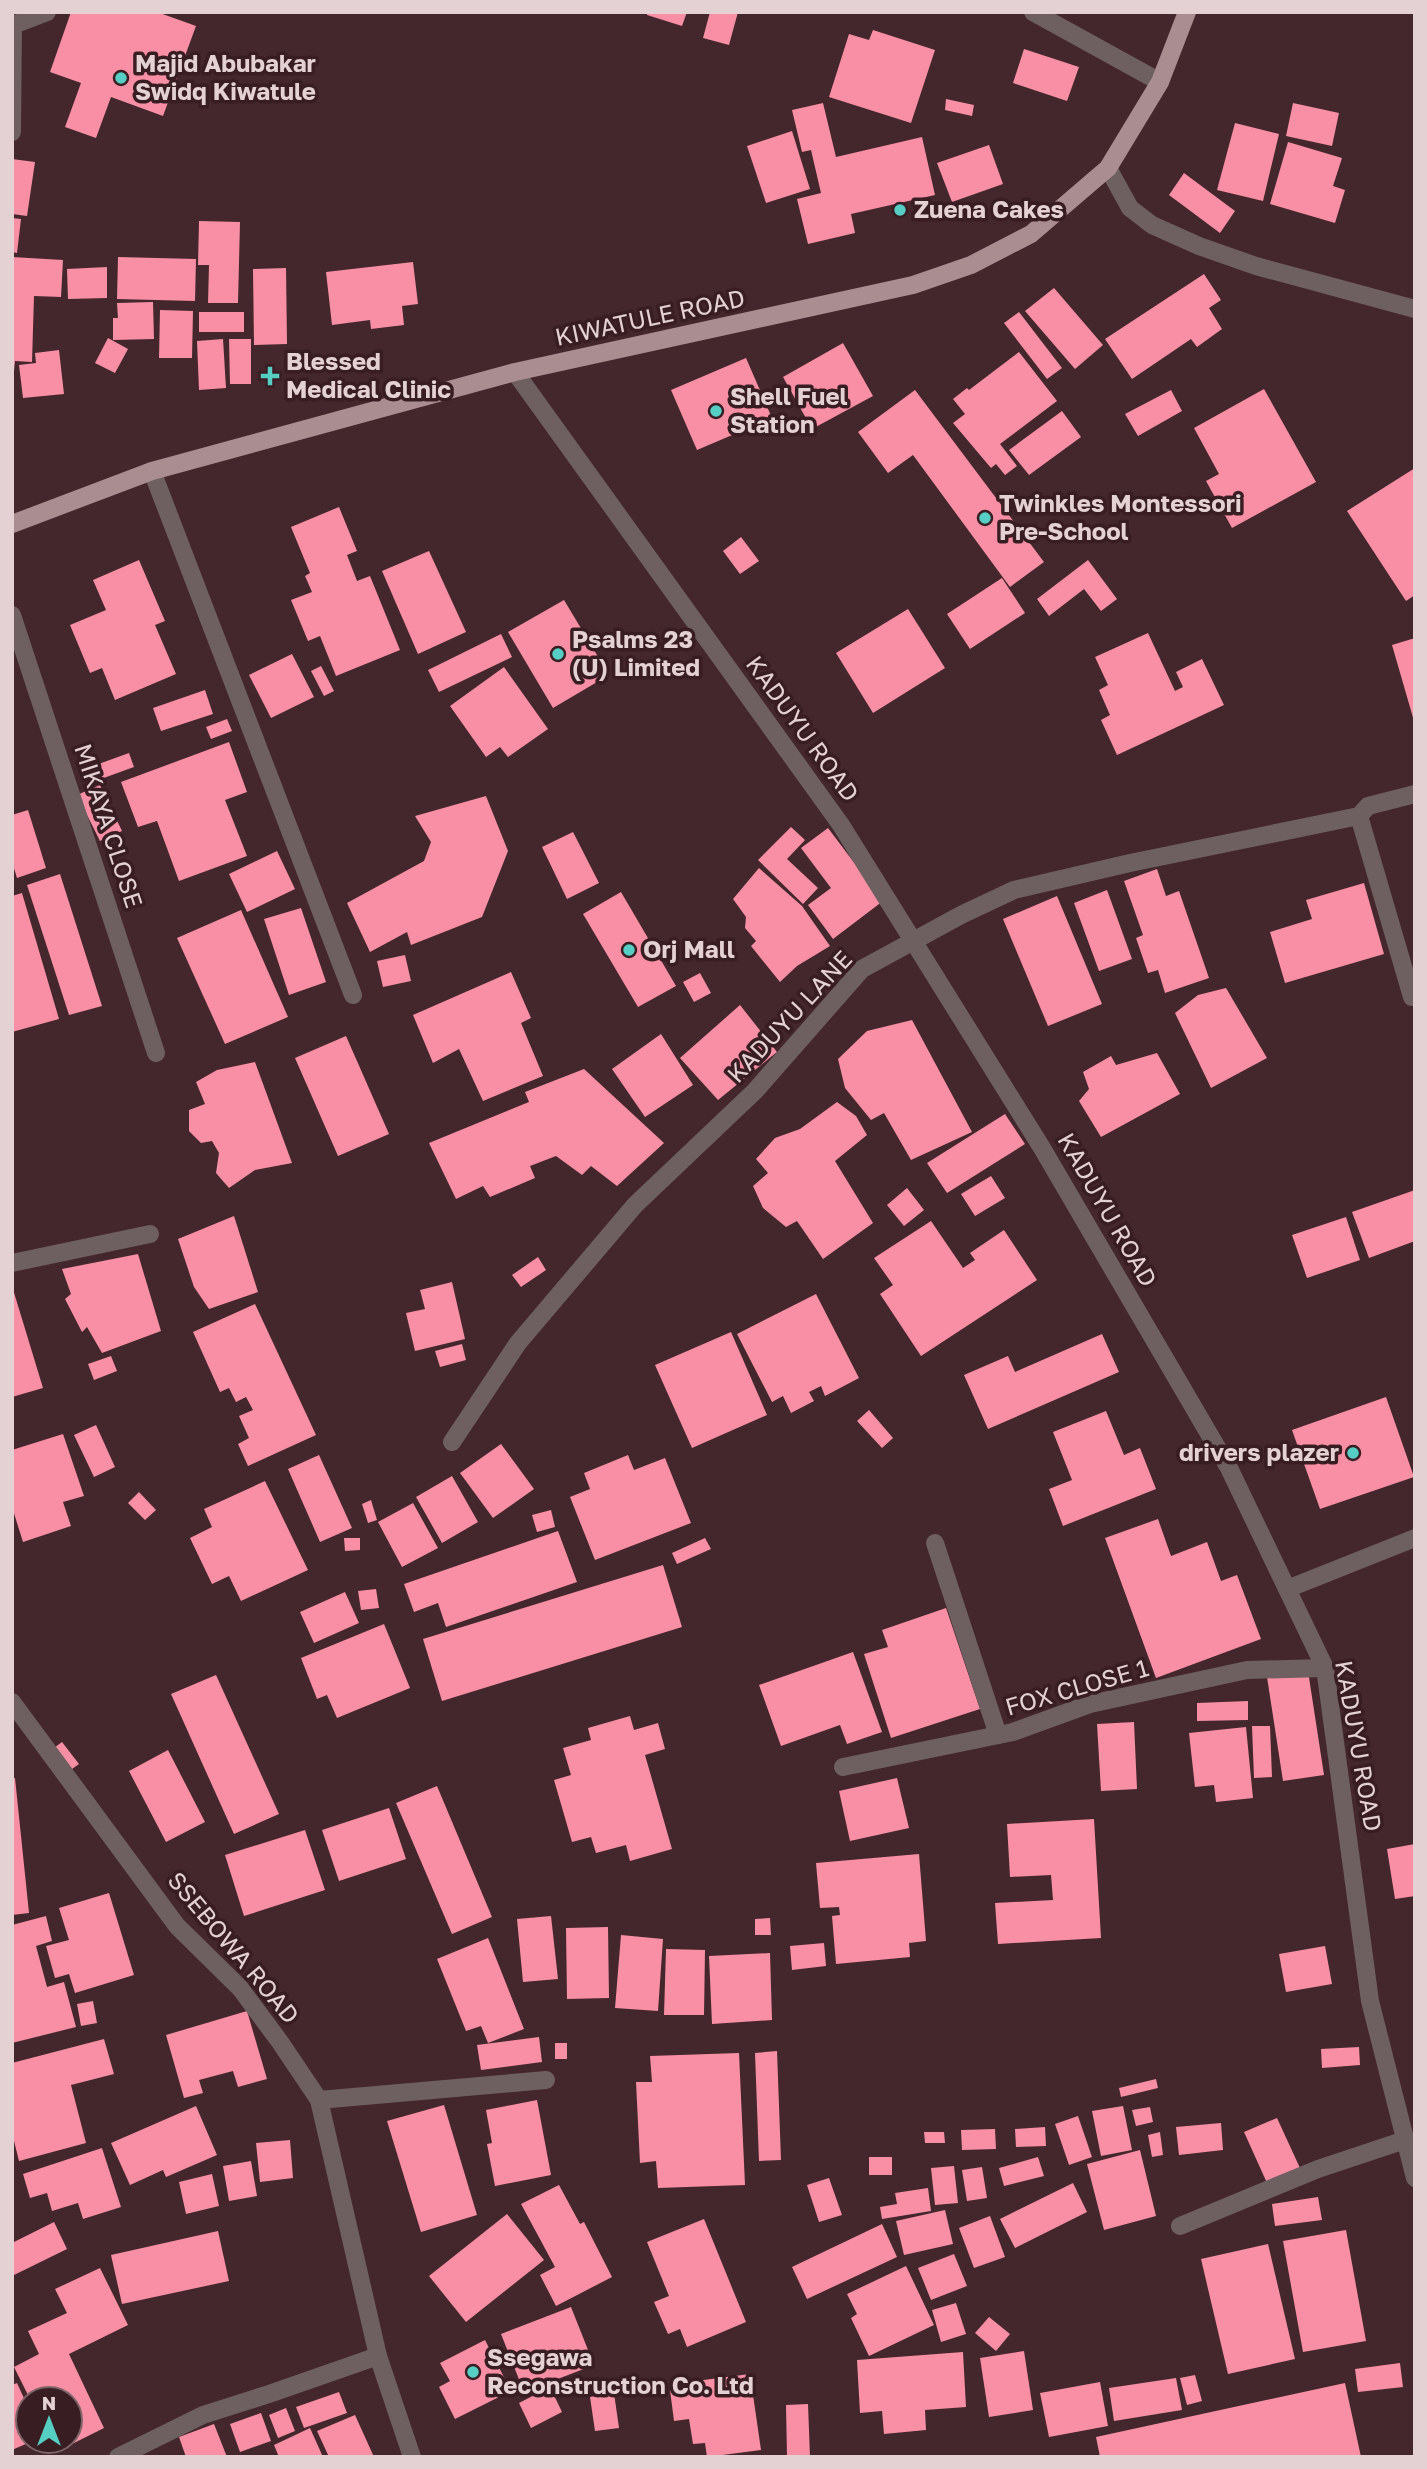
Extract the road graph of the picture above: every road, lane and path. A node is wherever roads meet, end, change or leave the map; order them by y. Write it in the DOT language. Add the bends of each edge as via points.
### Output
graph roads {
  1 [pos="47,12"];
  2 [pos="1033,12"];
  3 [pos="1187,12"];
  4 [pos="1160,82"];
  5 [pos="12,132"];
  6 [pos="1108,168"];
  7 [pos="1415,309"];
  8 [pos="515,372"];
  9 [pos="152,471"];
  10 [pos="12,524"];
  11 [pos="12,615"];
  12 [pos="1415,794"];
  13 [pos="1359,816"];
  14 [pos="914,943"];
  15 [pos="353,995"];
  16 [pos="1412,997"];
  17 [pos="156,1053"];
  18 [pos="150,1234"];
  19 [pos="12,1263"];
  20 [pos="452,1442"];
  21 [pos="1415,1538"];
  22 [pos="935,1543"];
  23 [pos="1287,1589"];
  24 [pos="1325,1668"];
  25 [pos="12,1702"];
  26 [pos="998,1735"];
  27 [pos="843,1768"];
  28 [pos="546,2080"];
  29 [pos="319,2099"];
  30 [pos="1405,2140"];
  31 [pos="1415,2178"];
  32 [pos="1180,2226"];
  33 [pos="378,2356"];
  34 [pos="118,2457"];
  35 [pos="412,2457"];
  1 -- 5 [label="street" via="13,25"];
  2 -- 4 [label="street"];
  3 -- 4 [label="main road, KIWATULE ROAD"];
  4 -- 6 [label="main road, KIWATULE ROAD"];
  6 -- 7 [label="street" via="1130,208 1152,225 1256,266"];
  6 -- 8 [label="main road, KIWATULE ROAD" via="1031,234 971,265 913,285"];
  8 -- 9 [label="main road, KIWATULE ROAD"];
  8 -- 14 [label="street, KADUYU ROAD" via="841,825"];
  9 -- 10 [label="main road, KIWATULE ROAD"];
  9 -- 15 [label="street"];
  11 -- 17 [label="street, MIKAYA CLOSE"];
  12 -- 13 [label="street, KADUYU LANE" via="1368,806"];
  13 -- 14 [label="street, KADUYU LANE" via="1014,890"];
  13 -- 16 [label="street"];
  14 -- 20 [label="street, KADUYU LANE" via="862,969 755,1091 635,1205 518,1343"];
  14 -- 23 [label="street, KADUYU ROAD" via="1042,1148 1222,1456"];
  18 -- 19 [label="street"];
  21 -- 23 [label="street"];
  22 -- 26 [label="street"];
  23 -- 24 [label="street, KADUYU ROAD"];
  24 -- 26 [label="street, FOX CLOSE 1" via="1247,1670 1090,1704"];
  24 -- 30 [label="street, KADUYU ROAD" via="1370,2001"];
  25 -- 29 [label="street, SSEBOWA ROAD" via="177,1926 240,1988"];
  26 -- 27 [label="street, FOX CLOSE 1"];
  28 -- 29 [label="street"];
  29 -- 33 [label="street, SSEBOWA ROAD"];
  30 -- 31 [label="street, KADUYU ROAD"];
  30 -- 32 [label="street" via="1318,2169"];
  33 -- 34 [label="street" via="203,2415"];
  33 -- 35 [label="street, SSEBOWA ROAD"];
}
